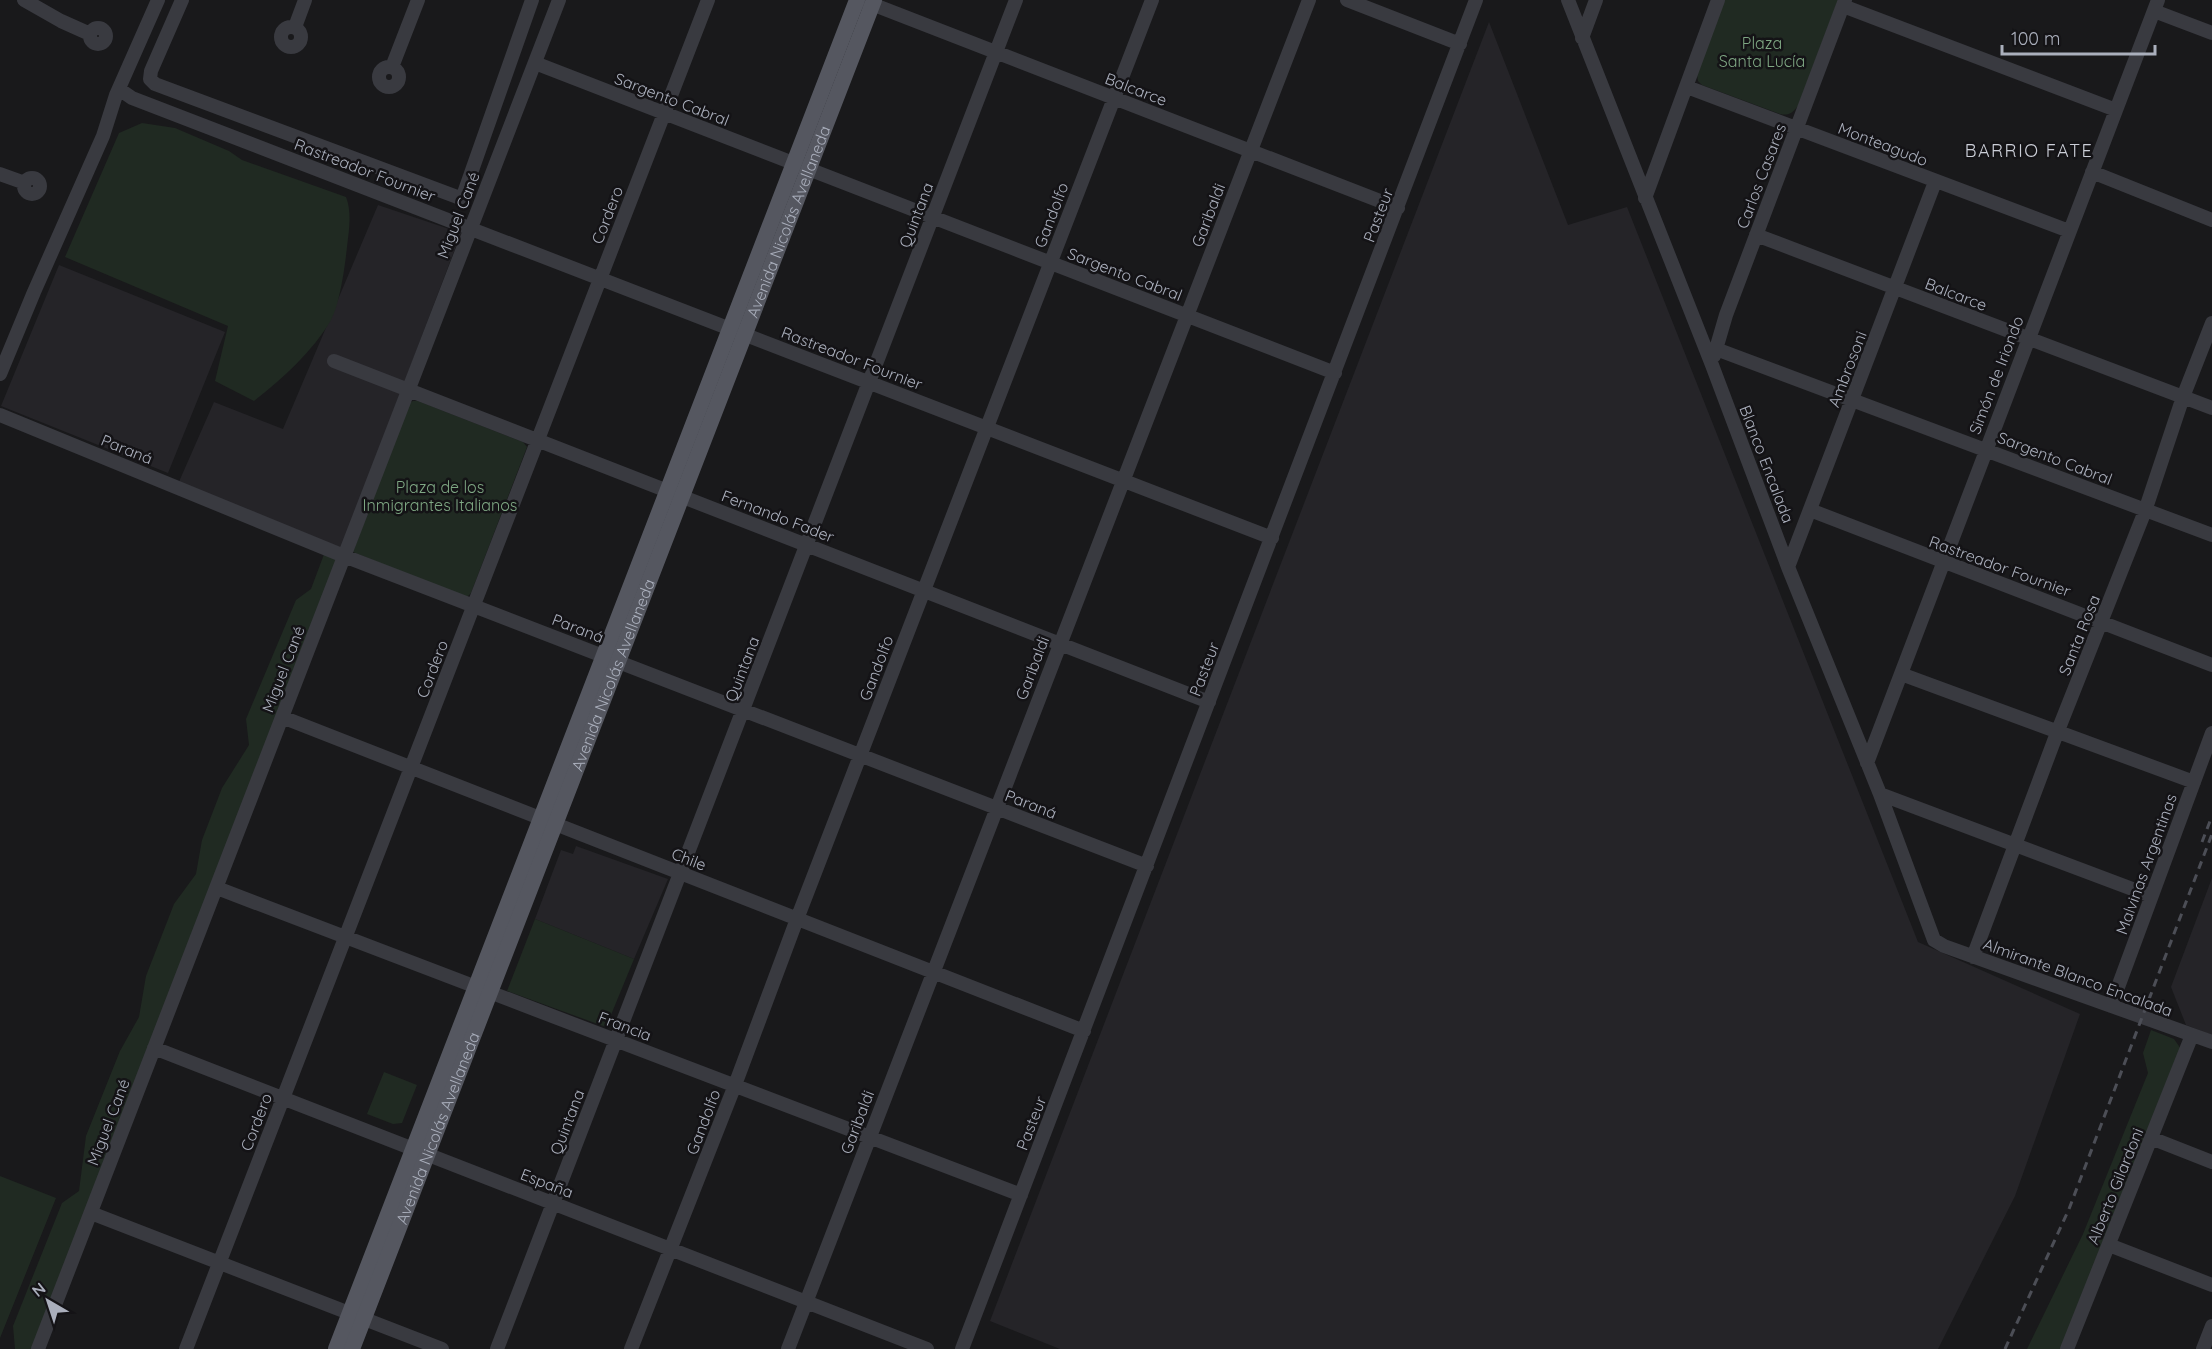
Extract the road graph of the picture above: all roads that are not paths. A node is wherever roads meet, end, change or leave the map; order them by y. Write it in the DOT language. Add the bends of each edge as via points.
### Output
graph roads {
  1 [pos="24,0"];
  2 [pos="158,0"];
  3 [pos="182,0"];
  4 [pos="305,0"];
  5 [pos="418,0"];
  6 [pos="532,0"];
  7 [pos="559,0"];
  8 [pos="708,0"];
  9 [pos="1016,0"];
  10 [pos="1152,0"];
  11 [pos="1309,0"];
  12 [pos="1347,0"];
  13 [pos="1476,0"];
  14 [pos="1568,0"];
  15 [pos="1596,0"];
  16 [pos="1718,0"];
  17 [pos="866,1"];
  18 [pos="1844,3"];
  19 [pos="2156,5"];
  20 [pos="295,27"];
  21 [pos="2212,33"];
  22 [pos="90,34"];
  23 [pos="1582,38"];
  24 [pos="1460,44"];
  25 [pos="996,52"];
  26 [pos="535,63"];
  27 [pos="392,67"];
  28 [pos="1687,87"];
  29 [pos="119,89"];
  30 [pos="1114,98"];
  31 [pos="2115,110"];
  32 [pos="664,113"];
  33 [pos="1796,129"];
  34 [pos="1250,150"];
  35 [pos="802,167"];
  36 [pos="2092,172"];
  37 [pos="0,174"];
  38 [pos="1935,182"];
  39 [pos="25,183"];
  40 [pos="1645,198"];
  41 [pos="1398,208"];
  42 [pos="933,218"];
  43 [pos="2212,220"];
  44 [pos="470,228"];
  45 [pos="2069,231"];
  46 [pos="1756,235"];
  47 [pos="1050,263"];
  48 [pos="600,278"];
  49 [pos="1894,288"];
  50 [pos="1186,316"];
  51 [pos="2212,323"];
  52 [pos="738,332"];
  53 [pos="2028,339"];
  54 [pos="1716,349"];
  55 [pos="334,361"];
  56 [pos="1712,365"];
  57 [pos="1335,373"];
  58 [pos="0,374"];
  59 [pos="869,382"];
  60 [pos="408,390"];
  61 [pos="2183,397"];
  62 [pos="1853,400"];
  63 [pos="2212,408"];
  64 [pos="0,415"];
  65 [pos="987,428"];
  66 [pos="538,441"];
  67 [pos="1986,449"];
  68 [pos="1123,480"];
  69 [pos="675,494"];
  70 [pos="1810,510"];
  71 [pos="2145,511"];
  72 [pos="2212,535"];
  73 [pos="1272,538"];
  74 [pos="807,546"];
  75 [pos="344,556"];
  76 [pos="1943,563"];
  77 [pos="1788,567"];
  78 [pos="924,591"];
  79 [pos="474,606"];
  80 [pos="2103,621"];
  81 [pos="1059,644"];
  82 [pos="611,659"];
  83 [pos="2212,665"];
  84 [pos="1901,674"];
  85 [pos="1209,702"];
  86 [pos="744,710"];
  87 [pos="282,717"];
  88 [pos="2057,733"];
  89 [pos="2212,733"];
  90 [pos="860,755"];
  91 [pos="1867,763"];
  92 [pos="411,768"];
  93 [pos="2194,782"];
  94 [pos="1880,794"];
  95 [pos="996,808"];
  96 [pos="548,822"];
  97 [pos="2014,845"];
  98 [pos="1147,866"];
  99 [pos="681,874"];
  100 [pos="217,888"];
  101 [pos="2151,896"];
  102 [pos="797,919"];
  103 [pos="345,937"];
  104 [pos="1934,939"];
  105 [pos="1973,957"];
  106 [pos="933,972"];
  107 [pos="483,989"];
  108 [pos="2111,1006"];
  109 [pos="1084,1031"];
  110 [pos="2192,1035"];
  111 [pos="617,1040"];
  112 [pos="2212,1042"];
  113 [pos="154,1048"];
  114 [pos="735,1085"];
  115 [pos="283,1098"];
  116 [pos="869,1136"];
  117 [pos="2151,1138"];
  118 [pos="420,1151"];
  119 [pos="2212,1162"];
  120 [pos="1021,1195"];
  121 [pos="554,1203"];
  122 [pos="91,1213"];
  123 [pos="2109,1245"];
  124 [pos="671,1249"];
  125 [pos="219,1262"];
  126 [pos="2212,1285"];
  127 [pos="806,1302"];
  128 [pos="357,1315"];
  129 [pos="2212,1326"];
  130 [pos="38,1349"];
  131 [pos="186,1349"];
  132 [pos="336,1349"];
  133 [pos="352,1349"];
  134 [pos="442,1349"];
  135 [pos="497,1349"];
  136 [pos="631,1349"];
  137 [pos="788,1349"];
  138 [pos="927,1349"];
  139 [pos="963,1349"];
  140 [pos="2067,1349"];
  141 [pos="2203,1349"];
  1 -- 22 [label="street"];
  2 -- 29 [label="street"];
  3 -- 6 [label="street" via="151,71 150,79 155,84 460,198"];
  4 -- 20 [label="street"];
  5 -- 27 [label="street"];
  7 -- 26 [label="street, Miguel Cané"];
  8 -- 32 [label="street, Cordero"];
  9 -- 25 [label="street, Quintana"];
  10 -- 30 [label="street, Gandolfo"];
  11 -- 34 [label="street, Garibaldi"];
  12 -- 24 [label="street"];
  13 -- 24 [label="street, Pasteur"];
  14 -- 23 [label="street, Blanco Encalada"];
  15 -- 23 [label="street"];
  16 -- 28 [label="street"];
  17 -- 25 [label="street, Balcarce"];
  17 -- 35 [label="main road, Avenida Nicolás Avellaneda"];
  18 -- 31 [label="street"];
  18 -- 33 [label="street, Carlos Casares"];
  19 -- 21 [label="street"];
  19 -- 31 [label="street, Simón de Iriondo"];
  23 -- 40 [label="street, Blanco Encalada"];
  24 -- 41 [label="street, Pasteur"];
  25 -- 30 [label="street, Balcarce"];
  25 -- 42 [label="street, Quintana"];
  26 -- 32 [label="street, Sargento Cabral"];
  26 -- 44 [label="street, Miguel Cané"];
  28 -- 33 [label="street, Monteagudo"];
  28 -- 40 [label="street"];
  29 -- 44 [label="street, Rastreador Fournier" via="132,98"];
  29 -- 58 [label="street" via="104,136"];
  30 -- 34 [label="street, Balcarce"];
  30 -- 47 [label="street, Gandolfo"];
  31 -- 36 [label="street, Simón de Iriondo"];
  32 -- 35 [label="street, Sargento Cabral"];
  32 -- 48 [label="street, Cordero"];
  33 -- 38 [label="street, Monteagudo"];
  33 -- 46 [label="street, Carlos Casares"];
  34 -- 41 [label="street, Balcarce"];
  34 -- 50 [label="street, Garibaldi"];
  35 -- 42 [label="street, Sargento Cabral"];
  35 -- 52 [label="main road, Avenida Nicolás Avellaneda"];
  36 -- 43 [label="street"];
  36 -- 45 [label="street, Simón de Iriondo"];
  37 -- 39 [label="street"];
  38 -- 45 [label="street, Monteagudo"];
  38 -- 49 [label="street, Ambrosoni"];
  40 -- 56 [label="street, Blanco Encalada"];
  41 -- 57 [label="street, Pasteur"];
  42 -- 47 [label="street, Sargento Cabral"];
  42 -- 59 [label="street, Quintana"];
  44 -- 48 [label="street, Rastreador Fournier"];
  44 -- 60 [label="street, Miguel Cané"];
  45 -- 53 [label="street, Simón de Iriondo"];
  46 -- 49 [label="street, Balcarce"];
  46 -- 54 [label="street, Carlos Casares"];
  47 -- 50 [label="street, Sargento Cabral"];
  47 -- 65 [label="street, Gandolfo"];
  48 -- 52 [label="street, Rastreador Fournier"];
  48 -- 66 [label="street, Cordero"];
  49 -- 53 [label="street, Balcarce"];
  49 -- 62 [label="street, Ambrosoni"];
  50 -- 57 [label="street, Sargento Cabral"];
  50 -- 68 [label="street, Garibaldi"];
  51 -- 61 [label="street, Santa Rosa"];
  52 -- 59 [label="street, Rastreador Fournier"];
  52 -- 69 [label="main road, Avenida Nicolás Avellaneda"];
  53 -- 61 [label="street, Balcarce"];
  53 -- 67 [label="street, Simón de Iriondo"];
  54 -- 56 [label="street, Carlos Casares"];
  54 -- 62 [label="street, Sargento Cabral"];
  55 -- 60 [label="street, Fernando Fader"];
  56 -- 77 [label="street, Blanco Encalada"];
  57 -- 73 [label="street, Pasteur"];
  59 -- 65 [label="street, Rastreador Fournier"];
  59 -- 74 [label="street, Quintana"];
  60 -- 66 [label="street, Fernando Fader"];
  60 -- 75 [label="street, Miguel Cané"];
  61 -- 63 [label="street, Balcarce"];
  61 -- 71 [label="street, Santa Rosa"];
  62 -- 67 [label="street, Sargento Cabral"];
  62 -- 70 [label="street, Ambrosoni"];
  64 -- 75 [label="street, Paraná"];
  65 -- 68 [label="street, Rastreador Fournier"];
  65 -- 78 [label="street, Gandolfo"];
  66 -- 69 [label="street, Fernando Fader"];
  66 -- 79 [label="street, Cordero"];
  67 -- 71 [label="street, Sargento Cabral"];
  67 -- 76 [label="street, Simón de Iriondo"];
  68 -- 73 [label="street, Rastreador Fournier"];
  68 -- 81 [label="street, Garibaldi"];
  69 -- 74 [label="street, Fernando Fader"];
  69 -- 82 [label="main road, Avenida Nicolás Avellaneda"];
  70 -- 76 [label="street, Rastreador Fournier"];
  70 -- 77 [label="street, Ambrosoni"];
  71 -- 72 [label="street, Sargento Cabral"];
  71 -- 80 [label="street, Santa Rosa"];
  73 -- 85 [label="street, Pasteur"];
  74 -- 78 [label="street, Fernando Fader"];
  74 -- 86 [label="street, Quintana"];
  75 -- 79 [label="street, Paraná"];
  75 -- 87 [label="street, Miguel Cané"];
  76 -- 80 [label="street, Rastreador Fournier"];
  76 -- 84 [label="street, Simón de Iriondo"];
  77 -- 91 [label="street, Blanco Encalada"];
  78 -- 81 [label="street, Fernando Fader"];
  78 -- 90 [label="street, Gandolfo"];
  79 -- 82 [label="street, Paraná"];
  79 -- 92 [label="street, Cordero"];
  80 -- 83 [label="street, Rastreador Fournier"];
  80 -- 88 [label="street, Santa Rosa"];
  81 -- 85 [label="street, Fernando Fader"];
  81 -- 95 [label="street, Garibaldi"];
  82 -- 86 [label="street, Paraná"];
  82 -- 96 [label="main road, Avenida Nicolás Avellaneda"];
  84 -- 88 [label="street"];
  84 -- 91 [label="street, Simón de Iriondo"];
  85 -- 98 [label="street, Pasteur"];
  86 -- 90 [label="street, Paraná"];
  86 -- 99 [label="street, Quintana"];
  87 -- 92 [label="street, Chile"];
  87 -- 100 [label="street, Miguel Cané"];
  88 -- 93 [label="street"];
  88 -- 97 [label="street, Santa Rosa"];
  89 -- 93 [label="street, Malvinas Argentinas"];
  90 -- 95 [label="street, Paraná"];
  90 -- 102 [label="street, Gandolfo"];
  91 -- 94 [label="street, Blanco Encalada"];
  92 -- 96 [label="street, Chile"];
  92 -- 103 [label="street, Cordero"];
  93 -- 101 [label="street, Malvinas Argentinas"];
  94 -- 97 [label="street"];
  94 -- 104 [label="street, Blanco Encalada"];
  95 -- 98 [label="street, Paraná"];
  95 -- 106 [label="street, Garibaldi"];
  96 -- 99 [label="street, Chile"];
  96 -- 107 [label="main road, Avenida Nicolás Avellaneda"];
  97 -- 101 [label="street"];
  97 -- 105 [label="street, Santa Rosa"];
  98 -- 109 [label="street, Pasteur"];
  99 -- 102 [label="street, Chile"];
  99 -- 111 [label="street, Quintana"];
  100 -- 103 [label="street, Francia"];
  100 -- 113 [label="street, Miguel Cané"];
  101 -- 108 [label="street, Malvinas Argentinas"];
  102 -- 106 [label="street, Chile"];
  102 -- 114 [label="street, Gandolfo"];
  103 -- 107 [label="street, Francia"];
  103 -- 115 [label="street, Cordero"];
  104 -- 105 [label="street, Almirante Blanco Encalada"];
  105 -- 108 [label="street, Almirante Blanco Encalada"];
  106 -- 109 [label="street, Chile"];
  106 -- 116 [label="street, Garibaldi"];
  107 -- 111 [label="street, Francia"];
  107 -- 118 [label="main road, Avenida Nicolás Avellaneda"];
  108 -- 110 [label="street, Almirante Blanco Encalada"];
  109 -- 120 [label="street, Pasteur"];
  110 -- 112 [label="street, Almirante Blanco Encalada"];
  110 -- 117 [label="street, Alberto Gilardoni"];
  111 -- 114 [label="street, Francia"];
  111 -- 121 [label="street, Quintana"];
  113 -- 115 [label="street, España"];
  113 -- 122 [label="street, Miguel Cané"];
  114 -- 116 [label="street, Francia"];
  114 -- 124 [label="street, Gandolfo"];
  115 -- 118 [label="street, España"];
  115 -- 125 [label="street, Cordero"];
  116 -- 120 [label="street, Francia"];
  116 -- 127 [label="street, Garibaldi"];
  117 -- 119 [label="street"];
  117 -- 123 [label="street, Alberto Gilardoni"];
  118 -- 121 [label="street, España"];
  118 -- 128 [label="main road, Avenida Nicolás Avellaneda"];
  120 -- 139 [label="street, Pasteur"];
  121 -- 124 [label="street, España"];
  121 -- 135 [label="street, Quintana"];
  122 -- 125 [label="street"];
  122 -- 130 [label="street, Miguel Cané"];
  123 -- 126 [label="street"];
  123 -- 140 [label="street, Alberto Gilardoni"];
  124 -- 127 [label="street, España"];
  124 -- 136 [label="street, Gandolfo"];
  125 -- 128 [label="street"];
  125 -- 131 [label="street, Cordero"];
  127 -- 137 [label="street, Garibaldi"];
  127 -- 138 [label="street, España"];
  128 -- 132 [label="main road, Avenida Nicolás Avellaneda"];
  128 -- 133 [label="main road, Avenida Nicolás Avellaneda"];
  128 -- 134 [label="street"];
  129 -- 141 [label="street"];
}
